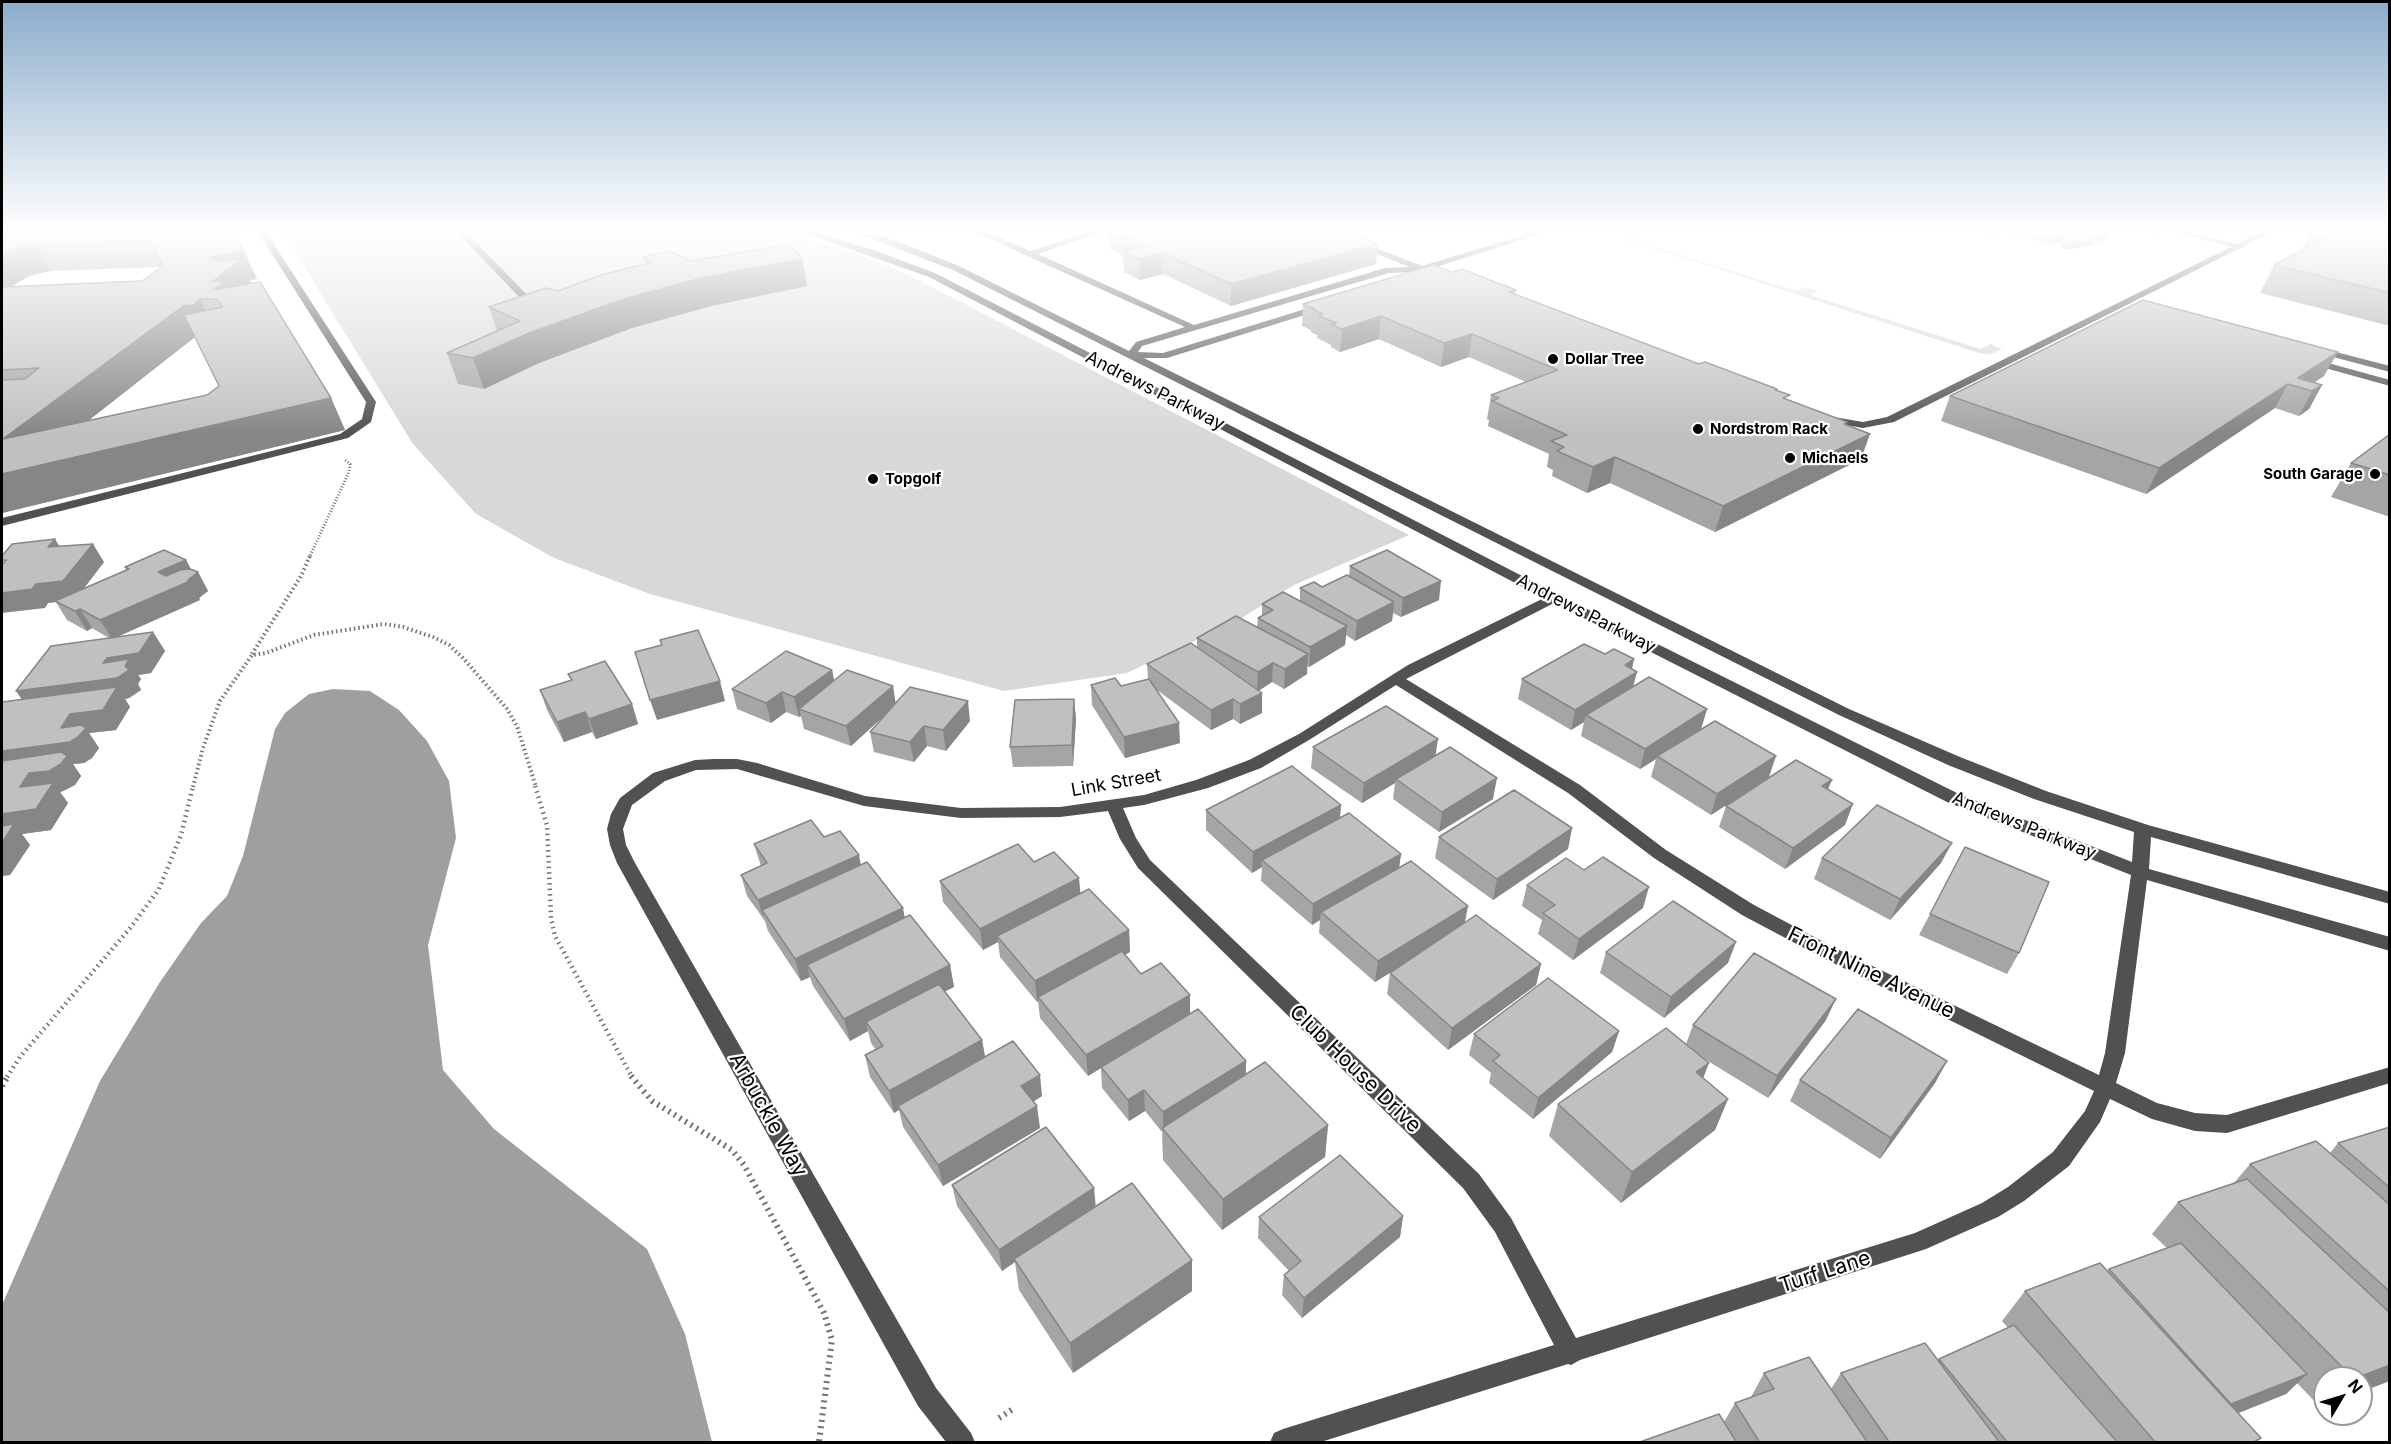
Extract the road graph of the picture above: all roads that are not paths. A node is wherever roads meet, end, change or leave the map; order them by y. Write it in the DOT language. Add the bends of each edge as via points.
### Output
graph roads {
  1 [pos="305,299"];
  2 [pos="979,299"];
  3 [pos="1019,299"];
  4 [pos="1131,299"];
  5 [pos="1290,299"];
  6 [pos="2140,299"];
  7 [pos="1334,303"];
  8 [pos="2128,306"];
  9 [pos="2145,307"];
  10 [pos="1194,328"];
  11 [pos="2311,348"];
  12 [pos="1131,355"];
  13 [pos="2297,358"];
  14 [pos="1102,364"];
  15 [pos="2390,369"];
  16 [pos="2390,383"];
  17 [pos="1816,415"];
  18 [pos="2,522"];
  19 [pos="1554,598"];
  20 [pos="1396,679"];
  21 [pos="646,784"];
  22 [pos="1114,806"];
  23 [pos="2143,829"];
  24 [pos="2140,872"];
  25 [pos="2390,898"];
  26 [pos="2390,944"];
  27 [pos="2390,1075"];
  28 [pos="2105,1088"];
  29 [pos="1572,1353"];
  30 [pos="962,1443"];
  31 [pos="1283,1443"];
  1 -- 18 [label="street" via="371,402 367,420 344,436"];
  2 -- 14 [label="street, Andrews Parkway"];
  3 -- 12 [label="street, Andrews Parkway"];
  4 -- 10 [label="street"];
  5 -- 10 [label="street"];
  6 -- 8 [label="street"];
  7 -- 12 [label="street" via="1164,356"];
  8 -- 9 [label="street"];
  8 -- 17 [label="street" via="1890,420 1850,425"];
  10 -- 12 [label="street" via="1139,344"];
  11 -- 15 [label="street"];
  12 -- 14 [label="street"];
  12 -- 23 [label="street, Andrews Parkway" via="1844,712 2040,795"];
  13 -- 16 [label="street"];
  14 -- 19 [label="street, Andrews Parkway"];
  19 -- 20 [label="street, Link Street" via="1444,651"];
  19 -- 24 [label="street, Andrews Parkway" via="1953,798"];
  20 -- 22 [label="street, Link Street" via="1256,764 1202,784"];
  20 -- 28 [label="street, Front Nine Avenue" via="1574,789 1660,854 1748,910"];
  21 -- 22 [label="street, Link Street" via="695,765 737,764 856,799 926,810 1024,814"];
  21 -- 30 [label="street, Arbuckle Way" via="626,802 615,829 626,863 927,1397"];
  22 -- 29 [label="street, Club House Drive" via="1144,864 1471,1182 1503,1225"];
  23 -- 24 [label="street, Turf Lane"];
  23 -- 25 [label="street, Andrews Parkway"];
  24 -- 26 [label="street, Andrews Parkway"];
  24 -- 28 [label="street, Turf Lane" via="2115,1053"];
  27 -- 28 [label="street, Front Nine Avenue" via="2246,1120 2212,1125 2161,1113"];
  28 -- 29 [label="street, Turf Lane" via="2093,1116 2061,1159 1990,1210 1918,1242"];
  29 -- 31 [label="street, Turf Lane"];
}
